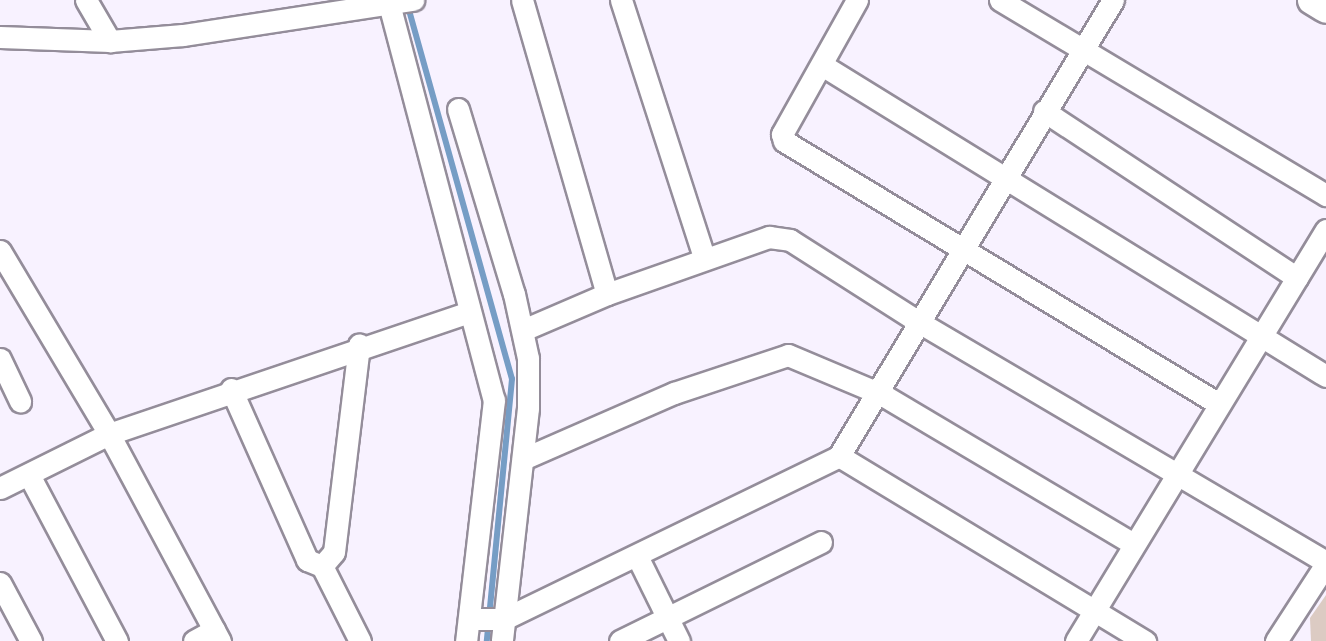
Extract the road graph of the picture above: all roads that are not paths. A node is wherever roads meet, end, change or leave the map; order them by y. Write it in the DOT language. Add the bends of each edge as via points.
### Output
graph roads {
  1 [pos="86,0"];
  2 [pos="413,0"];
  3 [pos="522,0"];
  4 [pos="621,0"];
  5 [pos="857,0"];
  6 [pos="1000,0"];
  7 [pos="1113,0"];
  8 [pos="1311,0"];
  9 [pos="389,4"];
  10 [pos="1326,9"];
  11 [pos="0,37"];
  12 [pos="110,41"];
  13 [pos="1086,49"];
  14 [pos="822,65"];
  15 [pos="458,108"];
  16 [pos="1044,111"];
  17 [pos="1000,180"];
  18 [pos="1326,195"];
  19 [pos="1326,231"];
  20 [pos="960,248"];
  21 [pos="0,251"];
  22 [pos="704,257"];
  23 [pos="1297,278"];
  24 [pos="607,294"];
  25 [pos="469,312"];
  26 [pos="917,321"];
  27 [pos="522,330"];
  28 [pos="1262,335"];
  29 [pos="359,345"];
  30 [pos="0,359"];
  31 [pos="1326,376"];
  32 [pos="231,389"];
  33 [pos="881,394"];
  34 [pos="511,400"];
  35 [pos="20,401"];
  36 [pos="1219,404"];
  37 [pos="109,434"];
  38 [pos="839,456"];
  39 [pos="523,459"];
  40 [pos="1176,474"];
  41 [pos="29,475"];
  42 [pos="0,488"];
  43 [pos="821,542"];
  44 [pos="1132,543"];
  45 [pos="637,556"];
  46 [pos="1326,563"];
  47 [pos="322,566"];
  48 [pos="0,583"];
  49 [pos="1093,611"];
  50 [pos="668,616"];
  51 [pos="491,624"];
  52 [pos="217,635"];
  53 [pos="31,641"];
  54 [pos="117,641"];
  55 [pos="194,641"];
  56 [pos="360,641"];
  57 [pos="466,641"];
  58 [pos="620,641"];
  59 [pos="679,641"];
  60 [pos="1076,641"];
  61 [pos="1145,641"];
  62 [pos="1276,641"];
  1 -- 12 [label="street"];
  2 -- 9 [label="street"];
  3 -- 24 [label="street"];
  4 -- 22 [label="street"];
  5 -- 14 [label="street"];
  6 -- 13 [label="street"];
  7 -- 13 [label="street"];
  8 -- 10 [label="main road"];
  9 -- 12 [label="street"];
  9 -- 25 [label="street"];
  11 -- 12 [label="street"];
  13 -- 16 [label="street"];
  13 -- 18 [label="street"];
  14 -- 17 [label="street"];
  14 -- 20 [label="street" via="782,134 784,141"];
  15 -- 27 [label="street"];
  16 -- 17 [label="street"];
  16 -- 23 [label="street"];
  17 -- 20 [label="street"];
  17 -- 28 [label="street"];
  19 -- 23 [label="street"];
  20 -- 26 [label="street"];
  20 -- 36 [label="street"];
  21 -- 37 [label="street"];
  22 -- 24 [label="street"];
  22 -- 26 [label="street" via="769,237 790,240"];
  23 -- 28 [label="street"];
  24 -- 27 [label="street"];
  25 -- 29 [label="street"];
  25 -- 34 [label="street"];
  26 -- 33 [label="street"];
  26 -- 40 [label="street"];
  27 -- 34 [label="street"];
  28 -- 31 [label="street"];
  28 -- 36 [label="street"];
  29 -- 32 [label="street"];
  29 -- 47 [label="street" via="334,552"];
  30 -- 35 [label="street"];
  32 -- 37 [label="street"];
  32 -- 47 [label="street" via="306,560"];
  33 -- 38 [label="street"];
  33 -- 39 [label="street" via="788,355 674,393"];
  33 -- 44 [label="street"];
  34 -- 39 [label="street"];
  34 -- 51 [label="street"];
  36 -- 40 [label="street"];
  37 -- 41 [label="street"];
  37 -- 52 [label="street"];
  38 -- 45 [label="street"];
  38 -- 49 [label="street"];
  39 -- 51 [label="street"];
  40 -- 44 [label="street"];
  40 -- 46 [label="street"];
  41 -- 42 [label="street"];
  41 -- 54 [label="street"];
  43 -- 50 [label="street"];
  44 -- 49 [label="street"];
  45 -- 50 [label="street"];
  45 -- 51 [label="street"];
  46 -- 62 [label="street"];
  47 -- 56 [label="street"];
  48 -- 53 [label="street"];
  49 -- 60 [label="street"];
  49 -- 61 [label="street"];
  50 -- 58 [label="street"];
  50 -- 59 [label="street"];
  51 -- 57 [label="street"];
  52 -- 55 [label="street"];
}
